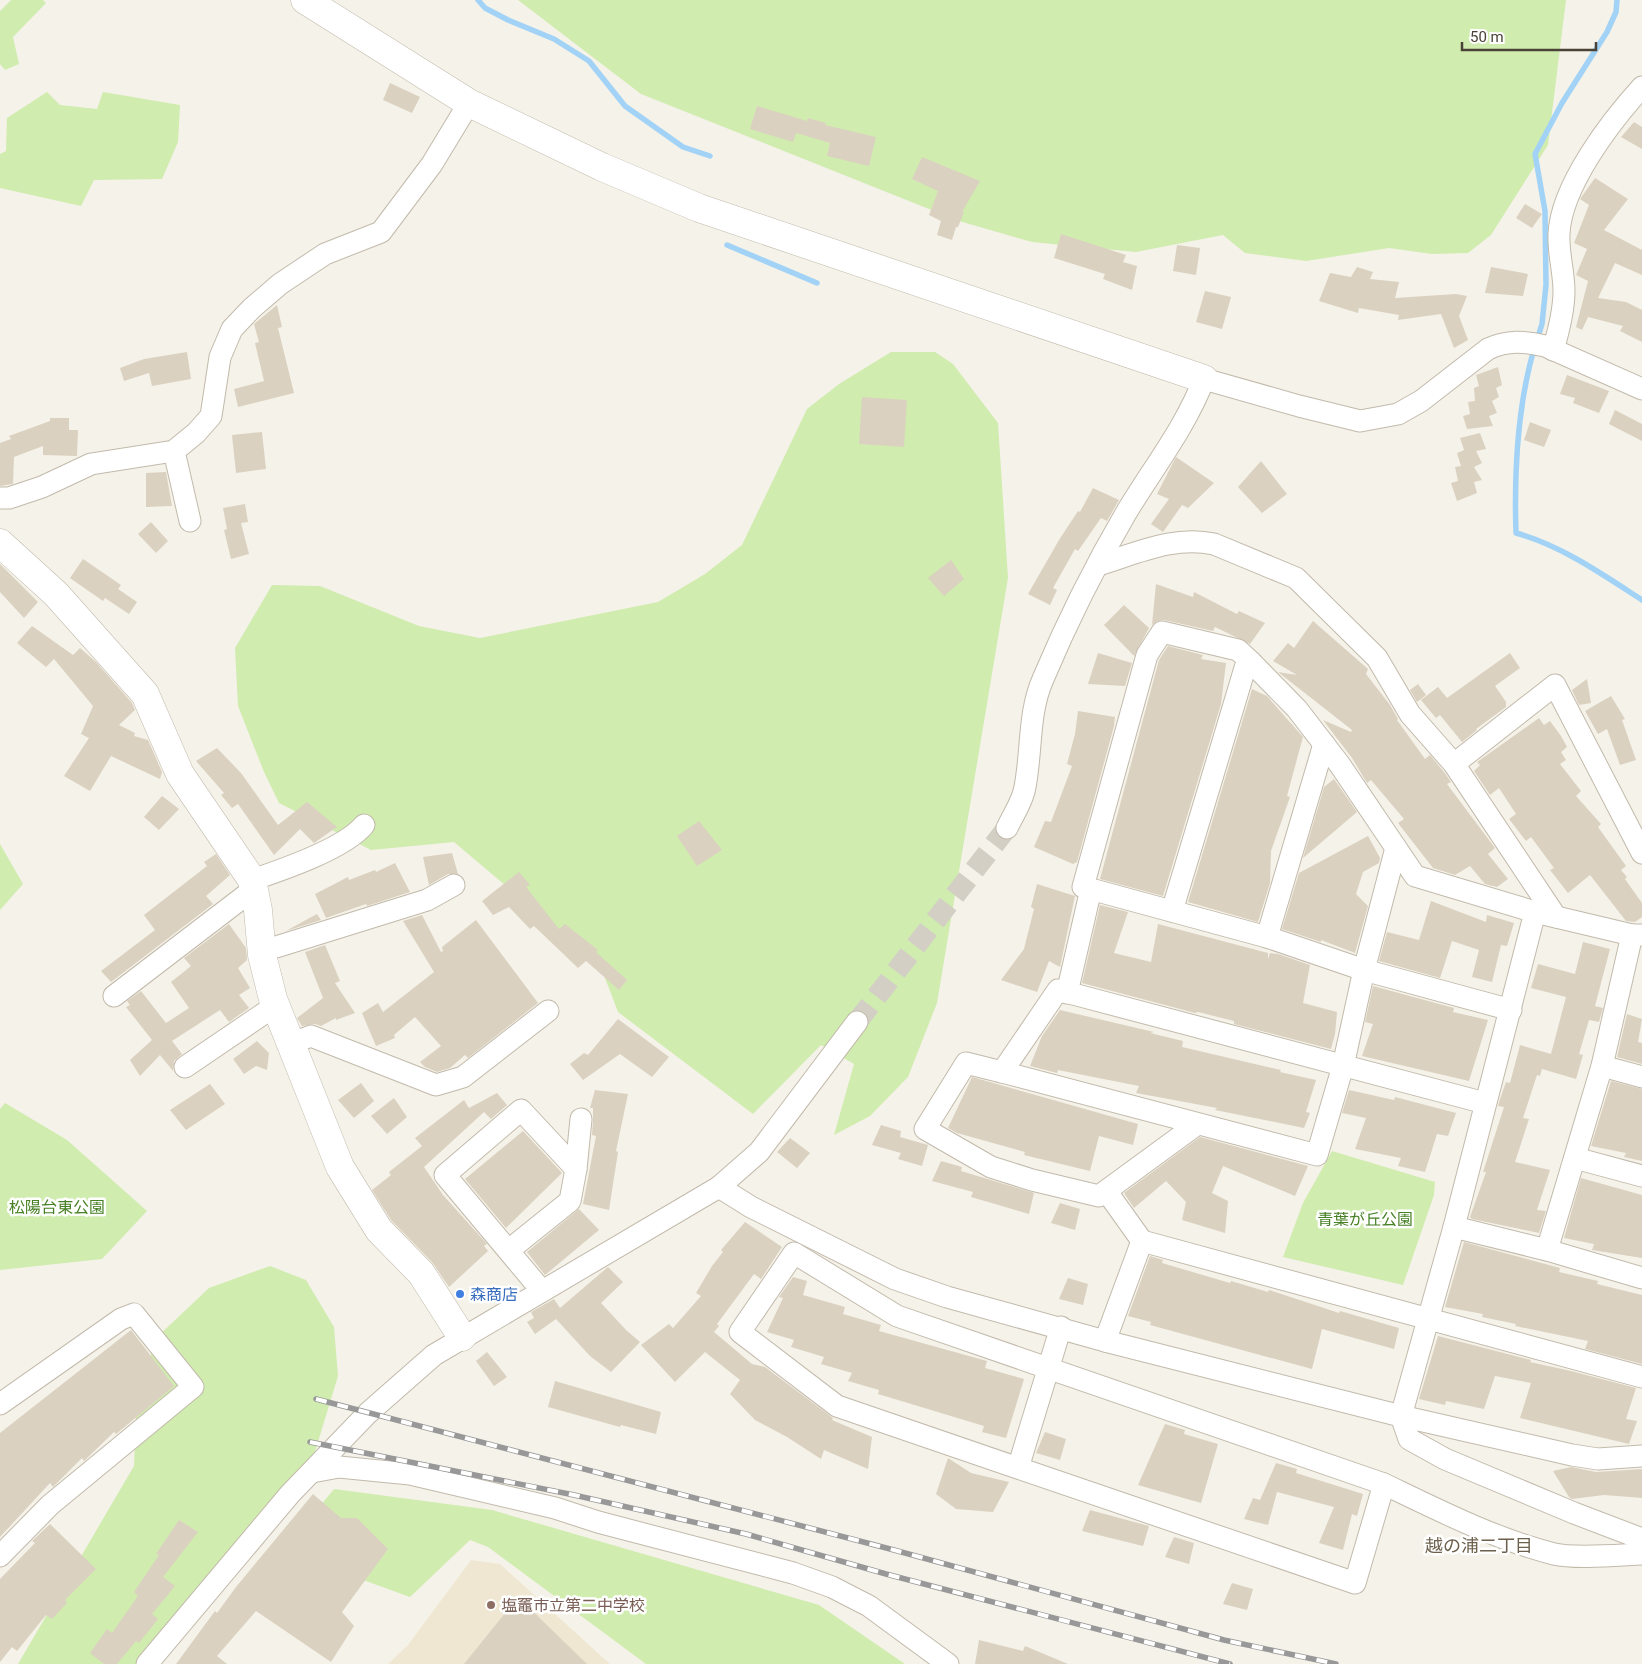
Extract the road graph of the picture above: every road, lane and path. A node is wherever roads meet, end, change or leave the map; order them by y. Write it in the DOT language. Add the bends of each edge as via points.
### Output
graph roads {
  1 [pos="305,0"];
  2 [pos="1642,87"];
  3 [pos="469,103"];
  4 [pos="1542,346"];
  5 [pos="1204,379"];
  6 [pos="1642,389"];
  7 [pos="174,451"];
  8 [pos="0,498"];
  9 [pos="190,521"];
  10 [pos="0,543"];
  11 [pos="1098,565"];
  12 [pos="1251,662"];
  13 [pos="1324,744"];
  14 [pos="1454,764"];
  15 [pos="364,824"];
  16 [pos="1007,828"];
  17 [pos="1396,848"];
  18 [pos="1642,853"];
  19 [pos="454,885"];
  20 [pos="254,887"];
  21 [pos="1091,889"];
  22 [pos="1172,911"];
  23 [pos="1535,912"];
  24 [pos="1556,917"];
  25 [pos="1637,935"];
  26 [pos="1268,938"];
  27 [pos="261,948"];
  28 [pos="1364,970"];
  29 [pos="1067,993"];
  30 [pos="114,996"];
  31 [pos="276,1007"];
  32 [pos="1511,1010"];
  33 [pos="548,1011"];
  34 [pos="857,1022"];
  35 [pos="290,1044"];
  36 [pos="1342,1066"];
  37 [pos="1602,1066"];
  38 [pos="185,1067"];
  39 [pos="1002,1072"];
  40 [pos="1642,1077"];
  41 [pos="1485,1103"];
  42 [pos="581,1119"];
  43 [pos="1196,1125"];
  44 [pos="1574,1158"];
  45 [pos="576,1169"];
  46 [pos="1642,1176"];
  47 [pos="718,1187"];
  48 [pos="1107,1192"];
  49 [pos="1454,1227"];
  50 [pos="1142,1241"];
  51 [pos="510,1250"];
  52 [pos="1547,1250"];
  53 [pos="1642,1278"];
  54 [pos="542,1291"];
  55 [pos="1428,1319"];
  56 [pos="1061,1327"];
  57 [pos="462,1337"];
  58 [pos="1105,1341"];
  59 [pos="1047,1369"];
  60 [pos="1642,1377"];
  61 [pos="0,1404"];
  62 [pos="1401,1416"];
  63 [pos="1642,1456"];
  64 [pos="1018,1468"];
  65 [pos="312,1472"];
  66 [pos="1384,1484"];
  67 [pos="1642,1538"];
  68 [pos="1642,1554"];
  69 [pos="0,1556"];
  70 [pos="146,1664"];
  71 [pos="948,1664"];
  1 -- 3 [label="street"];
  2 -- 4 [label="street" via="1601,136 1565,203 1559,233 1564,290 1562,321"];
  3 -- 5 [label="street" via="602,167 699,208"];
  3 -- 7 [label="street" via="432,164 381,232 325,254 280,284 232,330 220,357 211,416"];
  4 -- 5 [label="street" via="1498,344 1421,401 1398,414 1360,421"];
  4 -- 6 [label="street"];
  5 -- 11 [label="street" via="1194,406 1127,511"];
  7 -- 8 [label="street" via="91,464 42,487"];
  7 -- 9 [label="street"];
  10 -- 20 [label="street" via="56,594 145,694 180,774"];
  11 -- 14 [label="street" via="1158,546 1199,541 1214,544 1296,578 1378,658 1410,714"];
  11 -- 16 [label="street" via="1042,680 1032,719 1025,788"];
  12 -- 13 [label="street" via="1297,709"];
  12 -- 21 [label="street" via="1238,650 1162,632 1147,655 1084,887"];
  12 -- 22 [label="street" via="1245,668"];
  13 -- 17 [label="street"];
  13 -- 26 [label="street"];
  14 -- 18 [label="street" via="1555,685"];
  14 -- 24 [label="street"];
  15 -- 20 [label="street" via="341,843"];
  17 -- 23 [label="street" via="1415,876"];
  17 -- 28 [label="street"];
  19 -- 27 [label="street" via="427,900 276,947"];
  20 -- 27 [label="street"];
  20 -- 30 [label="street"];
  21 -- 22 [label="street"];
  21 -- 29 [label="street"];
  22 -- 26 [label="street"];
  23 -- 24 [label="street"];
  23 -- 32 [label="street"];
  24 -- 25 [label="street"];
  25 -- 37 [label="street"];
  26 -- 28 [label="street"];
  27 -- 31 [label="street"];
  28 -- 32 [label="street"];
  28 -- 36 [label="street"];
  29 -- 36 [label="street"];
  29 -- 39 [label="street" via="1058,990"];
  31 -- 35 [label="street"];
  31 -- 38 [label="street"];
  32 -- 41 [label="street"];
  33 -- 35 [label="street" via="463,1077 436,1085 311,1036"];
  34 -- 47 [label="street" via="759,1152"];
  35 -- 57 [label="street" via="340,1167 379,1230 421,1273"];
  36 -- 41 [label="street"];
  36 -- 43 [label="street" via="1318,1155"];
  37 -- 40 [label="street"];
  37 -- 44 [label="street"];
  39 -- 43 [label="street"];
  39 -- 48 [label="street" via="966,1063 925,1129 991,1166 1032,1180 1099,1196"];
  41 -- 49 [label="street"];
  42 -- 45 [label="street"];
  43 -- 48 [label="street"];
  44 -- 46 [label="street"];
  44 -- 52 [label="street"];
  45 -- 51 [label="street" via="570,1201"];
  45 -- 51 [label="street" via="521,1110 445,1175"];
  47 -- 54 [label="street"];
  47 -- 56 [label="street" via="751,1207 895,1279 947,1297"];
  48 -- 50 [label="street"];
  49 -- 52 [label="street"];
  49 -- 55 [label="street"];
  50 -- 55 [label="street"];
  50 -- 58 [label="street"];
  51 -- 54 [label="street"];
  52 -- 53 [label="street"];
  54 -- 57 [label="street"];
  55 -- 60 [label="street"];
  55 -- 62 [label="street"];
  56 -- 58 [label="street"];
  56 -- 59 [label="street"];
  57 -- 65 [label="street" via="397,1386"];
  58 -- 62 [label="street"];
  59 -- 64 [label="street"];
  59 -- 64 [label="street" via="897,1316 794,1253 740,1332 837,1406"];
  59 -- 66 [label="street"];
  61 -- 69 [label="street" via="122,1319 134,1314 193,1387 50,1505"];
  62 -- 63 [label="street" via="1572,1455 1598,1459"];
  62 -- 67 [label="street" via="1410,1439 1445,1459"];
  64 -- 66 [label="street" via="1355,1583"];
  65 -- 70 [label="street"];
  65 -- 71 [label="street" via="338,1467 420,1476 555,1508 793,1573 832,1587 869,1606"];
  66 -- 68 [label="street" via="1454,1517 1556,1554"];
}
